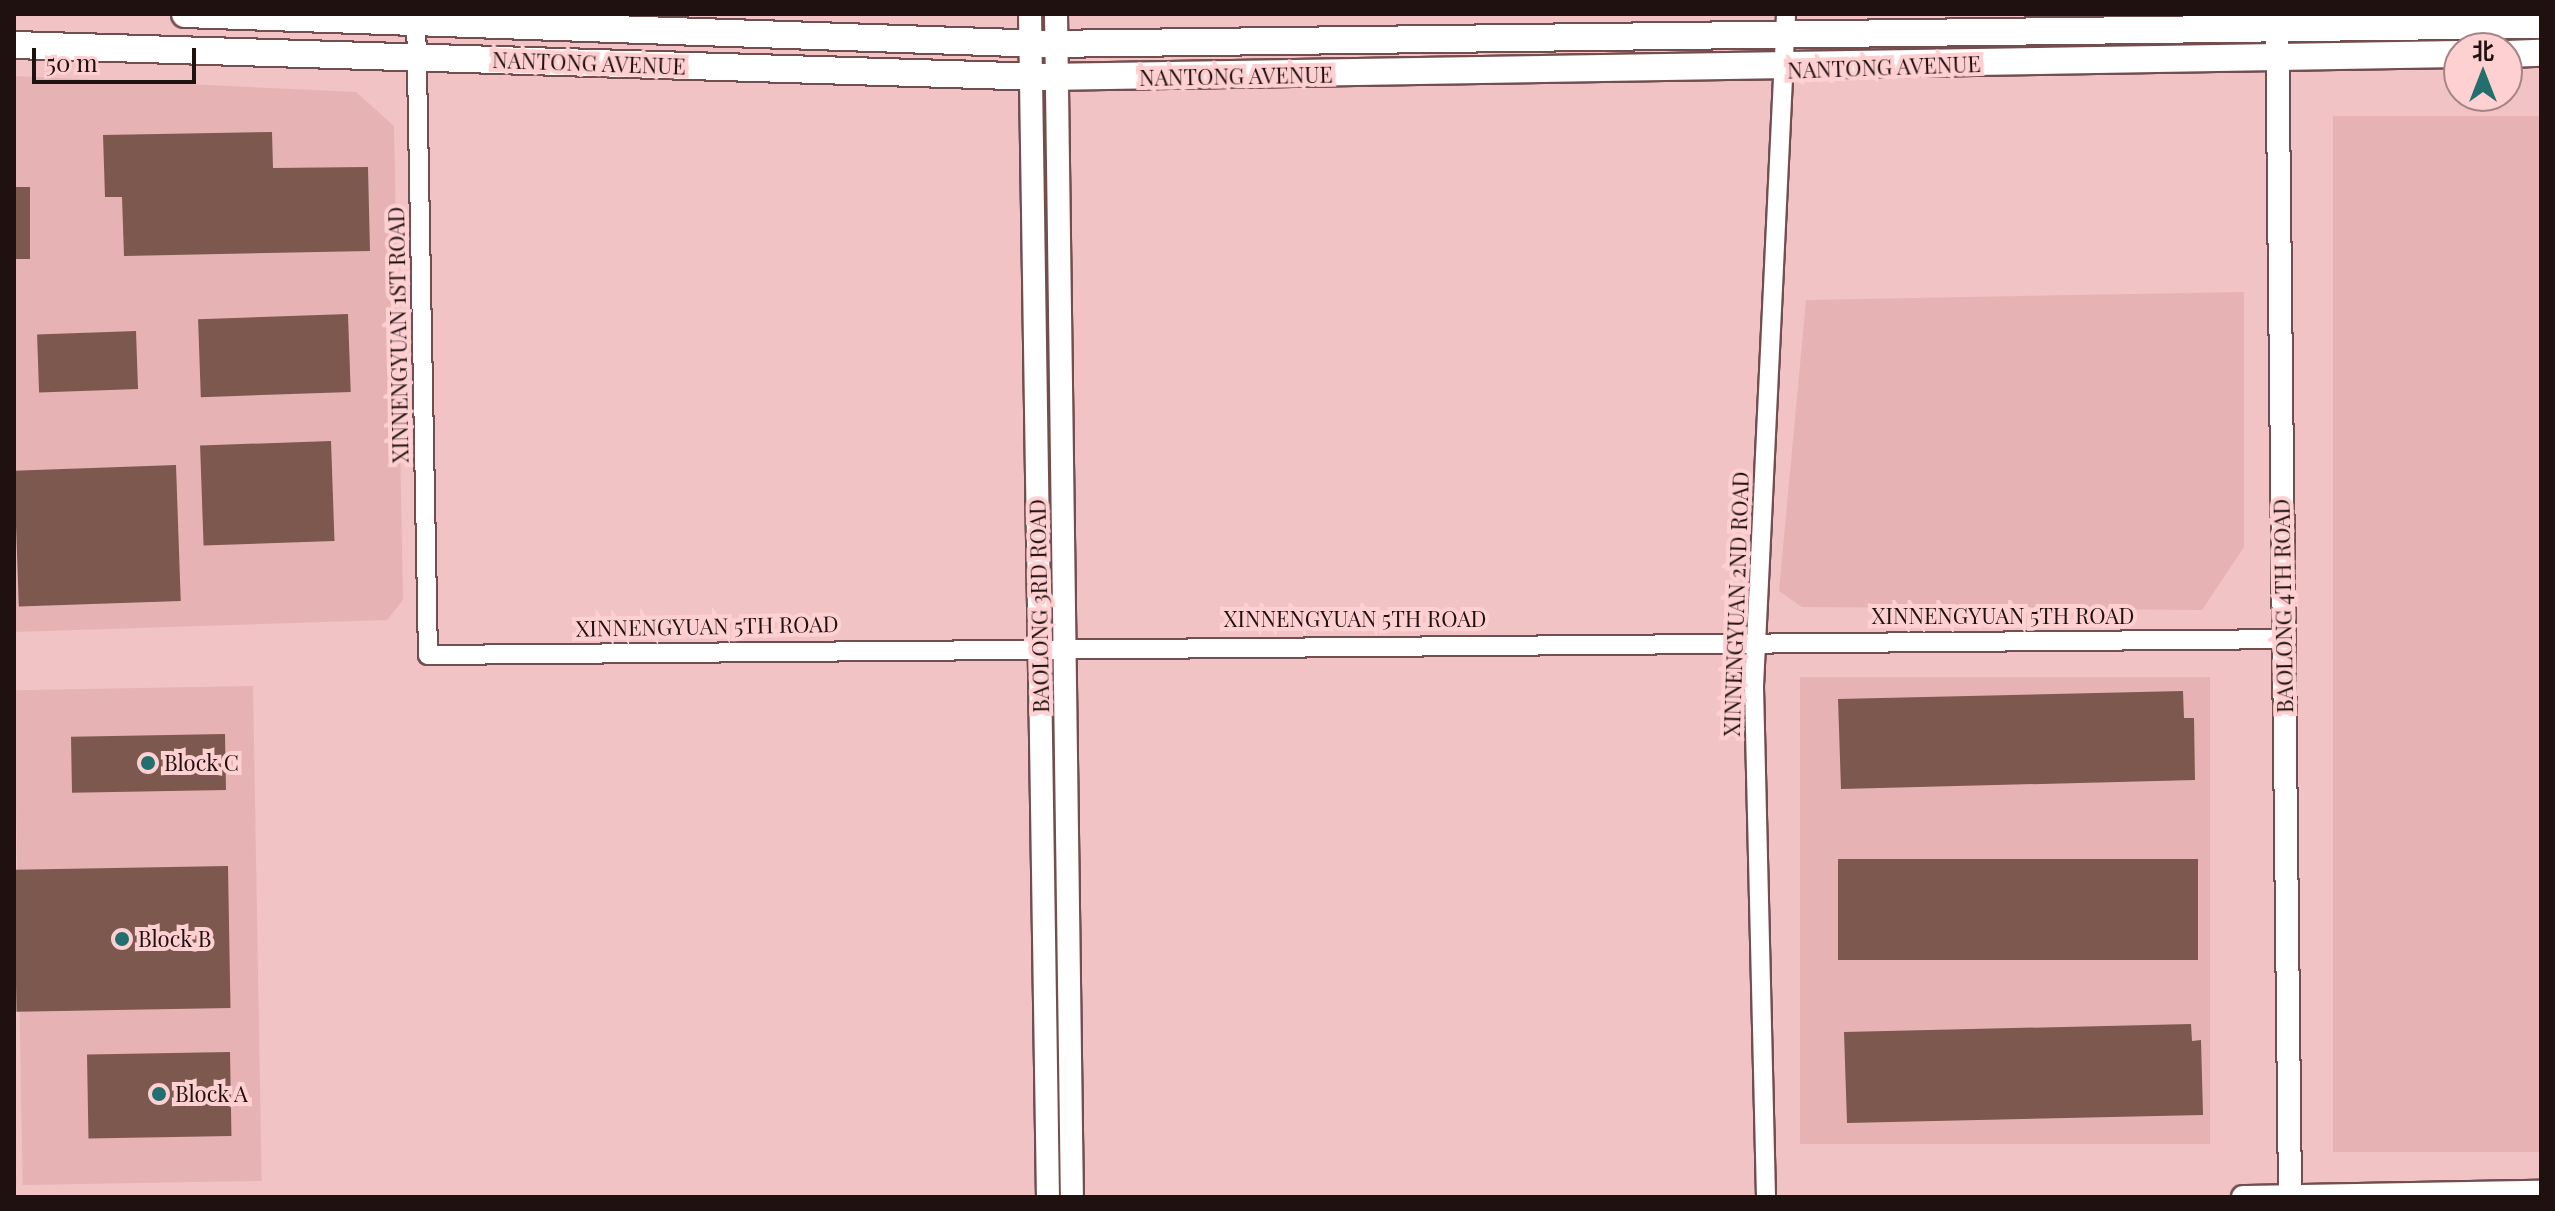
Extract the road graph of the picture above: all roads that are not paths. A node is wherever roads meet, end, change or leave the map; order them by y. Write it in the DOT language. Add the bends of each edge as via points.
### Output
graph roads {
  1 [pos="185,14"];
  2 [pos="1030,14"];
  3 [pos="1056,14"];
  4 [pos="416,19"];
  5 [pos="2277,21"];
  6 [pos="1786,24"];
  7 [pos="2541,25"];
  8 [pos="1043,44"];
  9 [pos="14,45"];
  10 [pos="2443,54"];
  11 [pos="2277,56"];
  12 [pos="417,57"];
  13 [pos="1785,70"];
  14 [pos="1043,77"];
  15 [pos="2283,639"];
  16 [pos="1756,641"];
  17 [pos="1039,644"];
  18 [pos="1065,644"];
  19 [pos="428,655"];
  20 [pos="2541,1192"];
  21 [pos="1048,1197"];
  22 [pos="1072,1197"];
  23 [pos="1766,1197"];
  24 [pos="2243,1197"];
  25 [pos="2290,1197"];
  1 -- 4 [label="main road, NANTONG AVENUE"];
  2 -- 8 [label="street, BAOLONG 3RD ROAD"];
  3 -- 8 [label="street, BAOLONG 3RD ROAD"];
  4 -- 8 [label="main road, NANTONG AVENUE"];
  4 -- 12 [label="street, XINNENGYUAN 1ST ROAD"];
  5 -- 6 [label="main road, NANTONG AVENUE"];
  5 -- 7 [label="main road, NANTONG AVENUE"];
  5 -- 11 [label="street, BAOLONG 4TH ROAD"];
  6 -- 8 [label="main road, NANTONG AVENUE"];
  6 -- 13 [label="street, XINNENGYUAN 2ND ROAD"];
  8 -- 14 [label="street, BAOLONG 3RD ROAD"];
  9 -- 12 [label="main road, NANTONG AVENUE"];
  10 -- 11 [label="main road, NANTONG AVENUE"];
  11 -- 13 [label="main road, NANTONG AVENUE"];
  11 -- 15 [label="street, BAOLONG 4TH ROAD"];
  12 -- 14 [label="main road, NANTONG AVENUE"];
  12 -- 19 [label="street, XINNENGYUAN 1ST ROAD"];
  13 -- 14 [label="main road, NANTONG AVENUE"];
  13 -- 16 [label="street, XINNENGYUAN 2ND ROAD"];
  14 -- 17 [label="street, BAOLONG 3RD ROAD"];
  14 -- 18 [label="street, BAOLONG 3RD ROAD"];
  15 -- 16 [label="street, XINNENGYUAN 5TH ROAD"];
  15 -- 25 [label="street, BAOLONG 4TH ROAD"];
  16 -- 18 [label="street, XINNENGYUAN 5TH ROAD"];
  16 -- 23 [label="street, XINNENGYUAN 2ND ROAD"];
  17 -- 18 [label="street, XINNENGYUAN 5TH ROAD"];
  17 -- 19 [label="street, XINNENGYUAN 5TH ROAD"];
  17 -- 21 [label="street, BAOLONG 3RD ROAD"];
  18 -- 22 [label="street, BAOLONG 3RD ROAD"];
  20 -- 25 [label="street"];
  24 -- 25 [label="street"];
}
